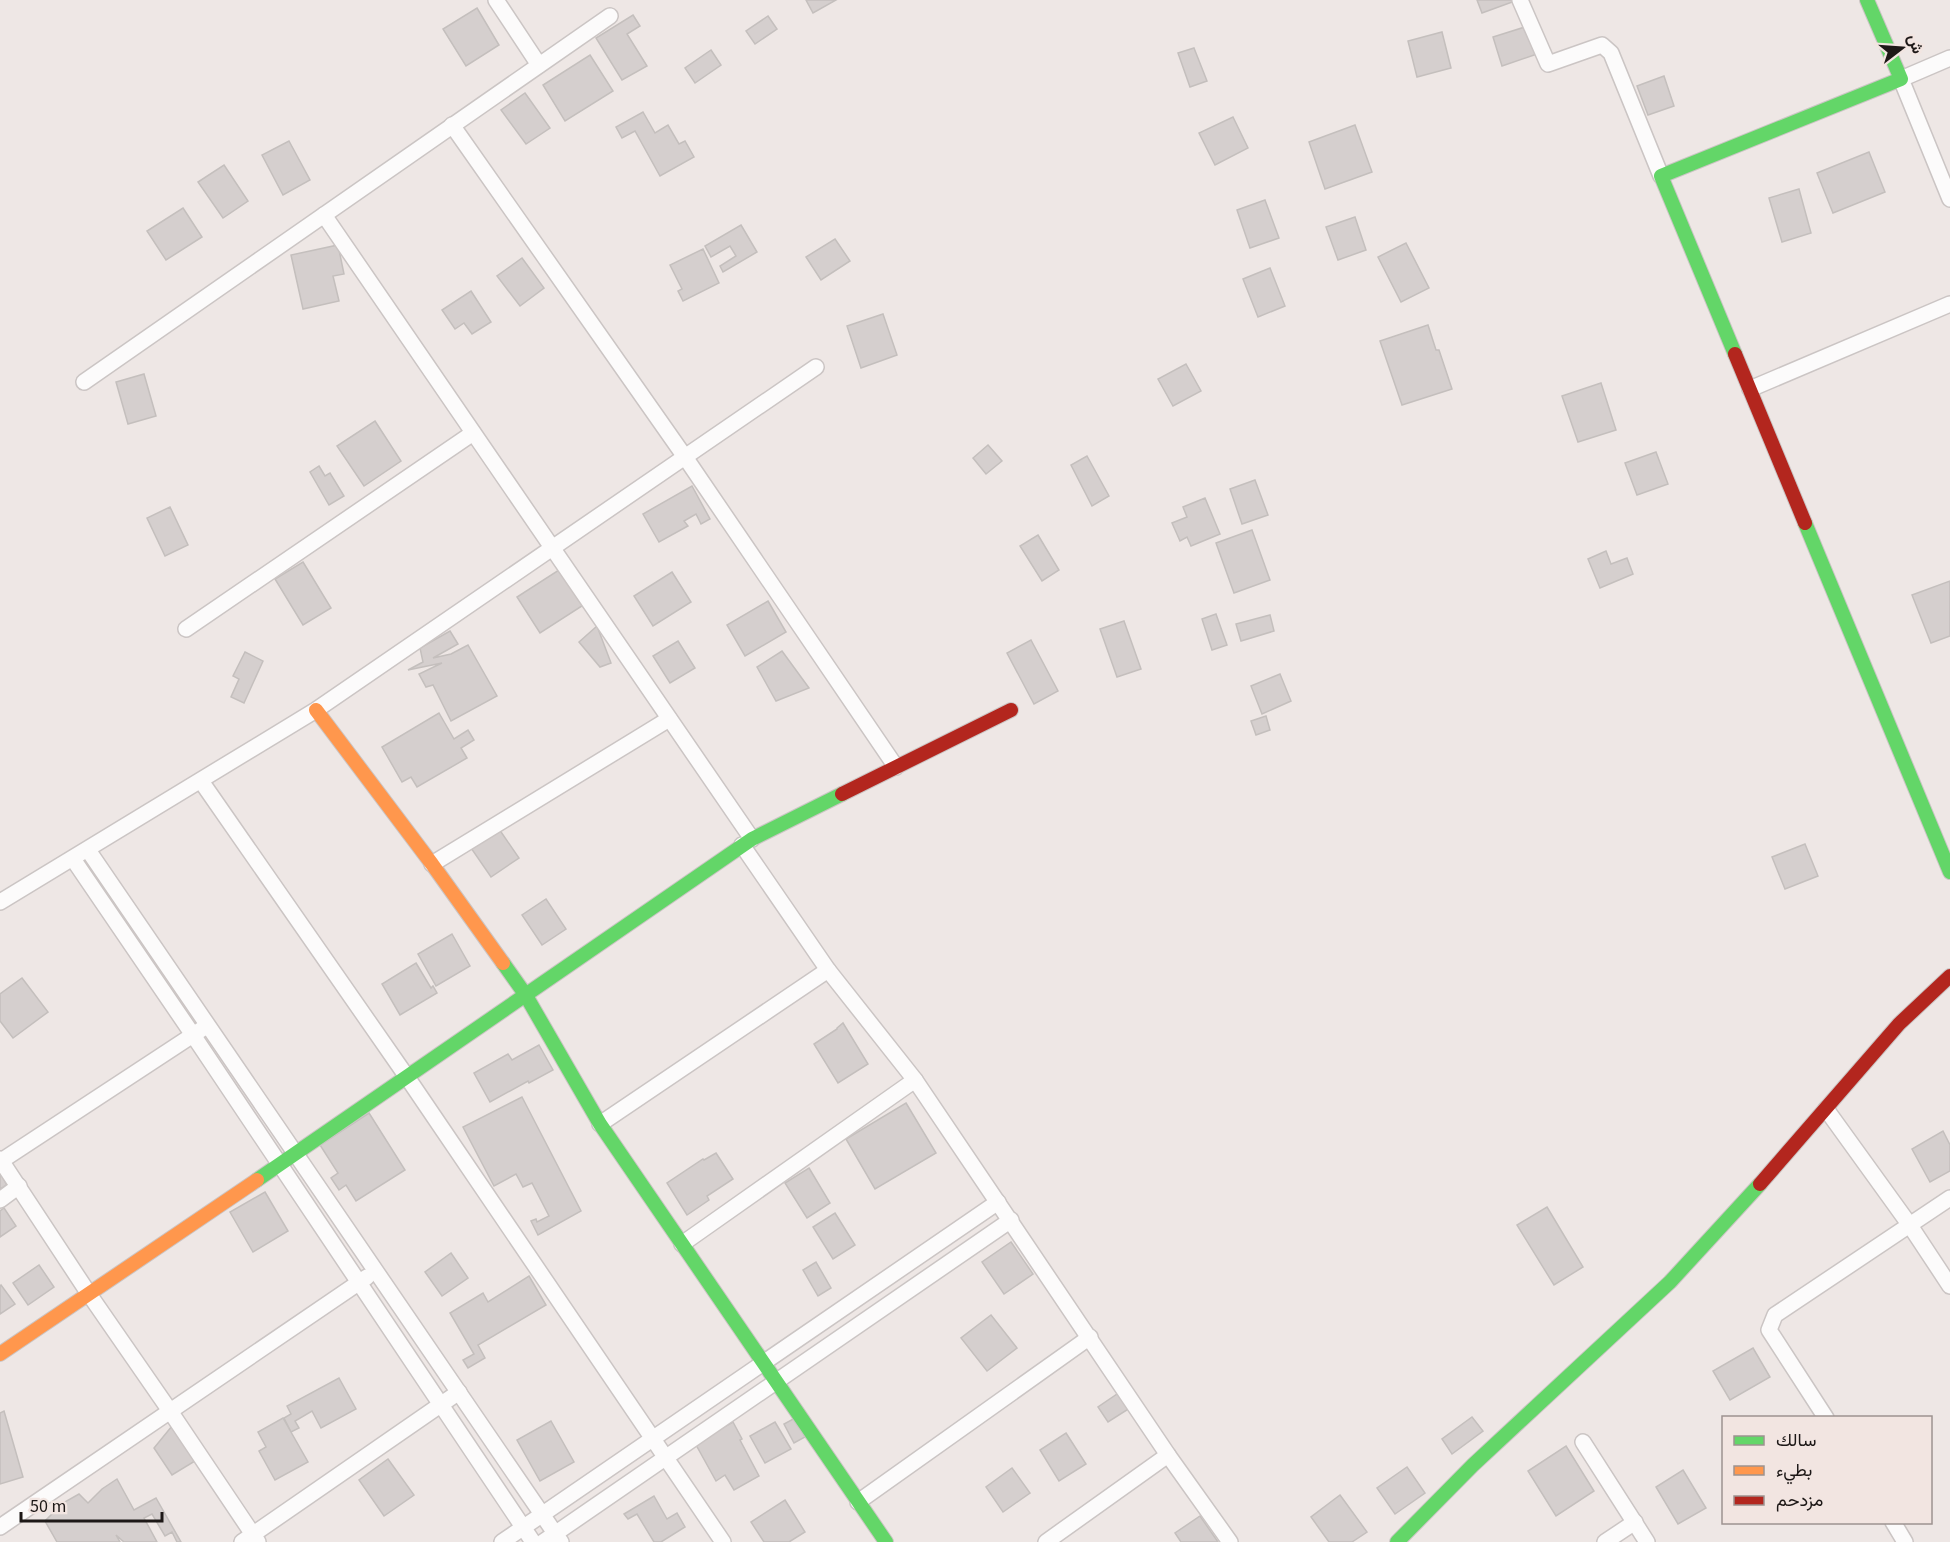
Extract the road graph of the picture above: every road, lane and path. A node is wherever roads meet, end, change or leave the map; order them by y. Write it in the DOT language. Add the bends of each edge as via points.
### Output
graph roads {
  1 [pos="495,0"];
  2 [pos="1520,0"];
  3 [pos="1867,0"];
  4 [pos="610,15"];
  5 [pos="1950,58"];
  6 [pos="539,64"];
  7 [pos="1901,79"];
  8 [pos="452,125"];
  9 [pos="1661,176"];
  10 [pos="1950,199"];
  11 [pos="324,215"];
  12 [pos="1950,304"];
  13 [pos="816,367"];
  14 [pos="84,382"];
  15 [pos="1749,389"];
  16 [pos="473,433"];
  17 [pos="685,457"];
  18 [pos="552,548"];
  19 [pos="186,629"];
  20 [pos="316,710"];
  21 [pos="1011,710"];
  22 [pos="669,719"];
  23 [pos="896,767"];
  24 [pos="201,781"];
  25 [pos="747,842"];
  26 [pos="88,850"];
  27 [pos="72,859"];
  28 [pos="432,864"];
  29 [pos="1950,872"];
  30 [pos="0,902"];
  31 [pos="828,970"];
  32 [pos="1950,976"];
  33 [pos="525,994"];
  34 [pos="208,1025"];
  35 [pos="193,1035"];
  36 [pos="407,1077"];
  37 [pos="915,1080"];
  38 [pos="1826,1109"];
  39 [pos="600,1124"];
  40 [pos="296,1154"];
  41 [pos="1,1160"];
  42 [pos="279,1164"];
  43 [pos="19,1186"];
  44 [pos="1950,1198"];
  45 [pos="0,1200"];
  46 [pos="998,1202"];
  47 [pos="1011,1220"];
  48 [pos="1909,1224"];
  49 [pos="682,1244"];
  50 [pos="376,1271"];
  51 [pos="359,1283"];
  52 [pos="1950,1286"];
  53 [pos="88,1294"];
  54 [pos="1090,1337"];
  55 [pos="0,1354"];
  56 [pos="763,1362"];
  57 [pos="776,1382"];
  58 [pos="459,1392"];
  59 [pos="441,1405"];
  60 [pos="170,1411"];
  61 [pos="1825,1416"];
  62 [pos="652,1438"];
  63 [pos="1583,1442"];
  64 [pos="1168,1455"];
  65 [pos="666,1458"];
  66 [pos="858,1502"];
  67 [pos="542,1514"];
  68 [pos="1635,1522"];
  69 [pos="1894,1524"];
  70 [pos="0,1527"];
  71 [pos="524,1527"];
  72 [pos="553,1539"];
  73 [pos="251,1540"];
  74 [pos="502,1542"];
  75 [pos="533,1542"];
  76 [pos="723,1542"];
  77 [pos="886,1542"];
  78 [pos="1046,1542"];
  79 [pos="1230,1542"];
  80 [pos="1397,1542"];
  81 [pos="1605,1542"];
  82 [pos="1647,1542"];
  83 [pos="1905,1542"];
  1 -- 6 [label="street"];
  2 -- 9 [label="street" via="1548,64 1602,45 1611,53"];
  3 -- 7 [label="street"];
  4 -- 6 [label="street"];
  5 -- 7 [label="street"];
  6 -- 8 [label="street"];
  7 -- 9 [label="street"];
  7 -- 10 [label="street"];
  8 -- 11 [label="street"];
  8 -- 17 [label="street"];
  9 -- 15 [label="street"];
  11 -- 14 [label="street"];
  11 -- 16 [label="street"];
  12 -- 15 [label="street"];
  13 -- 17 [label="street"];
  15 -- 29 [label="street"];
  16 -- 18 [label="street"];
  16 -- 19 [label="street"];
  17 -- 18 [label="street"];
  17 -- 23 [label="street"];
  18 -- 20 [label="street"];
  18 -- 22 [label="street"];
  20 -- 24 [label="street"];
  20 -- 28 [label="street"];
  21 -- 23 [label="street"];
  22 -- 25 [label="street"];
  22 -- 28 [label="street"];
  23 -- 25 [label="street"];
  24 -- 26 [label="street"];
  24 -- 36 [label="street"];
  25 -- 31 [label="street"];
  25 -- 33 [label="street"];
  26 -- 27 [label="street"];
  26 -- 34 [label="street"];
  27 -- 30 [label="street"];
  27 -- 35 [label="street"];
  28 -- 33 [label="street"];
  31 -- 37 [label="street"];
  31 -- 39 [label="street"];
  32 -- 38 [label="street" via="1899,1024"];
  33 -- 36 [label="street"];
  33 -- 39 [label="street"];
  34 -- 35 [label="street"];
  34 -- 40 [label="street"];
  35 -- 41 [label="street"];
  35 -- 42 [label="street"];
  36 -- 40 [label="street"];
  36 -- 62 [label="street"];
  37 -- 46 [label="street"];
  37 -- 49 [label="street"];
  38 -- 48 [label="street"];
  38 -- 80 [label="street" via="1670,1282 1473,1465"];
  39 -- 49 [label="street"];
  40 -- 42 [label="street"];
  40 -- 50 [label="street"];
  41 -- 43 [label="street"];
  42 -- 51 [label="street"];
  42 -- 53 [label="street"];
  43 -- 45 [label="street"];
  43 -- 53 [label="street"];
  44 -- 48 [label="street"];
  46 -- 47 [label="street"];
  46 -- 56 [label="street"];
  47 -- 54 [label="street"];
  47 -- 57 [label="street"];
  48 -- 52 [label="street"];
  48 -- 61 [label="street" via="1775,1315 1769,1330"];
  49 -- 56 [label="street"];
  50 -- 51 [label="street"];
  50 -- 58 [label="street"];
  51 -- 59 [label="street"];
  51 -- 60 [label="street"];
  53 -- 55 [label="street"];
  53 -- 60 [label="street"];
  54 -- 64 [label="street"];
  54 -- 66 [label="street"];
  56 -- 57 [label="street"];
  56 -- 62 [label="street"];
  57 -- 65 [label="street"];
  57 -- 66 [label="street"];
  58 -- 59 [label="street"];
  58 -- 67 [label="street"];
  59 -- 71 [label="street"];
  59 -- 73 [label="street"];
  60 -- 70 [label="street"];
  60 -- 73 [label="street"];
  62 -- 65 [label="street"];
  62 -- 67 [label="street"];
  63 -- 68 [label="street"];
  64 -- 78 [label="street"];
  64 -- 79 [label="street"];
  65 -- 72 [label="street"];
  65 -- 76 [label="street"];
  66 -- 77 [label="street"];
  67 -- 71 [label="street"];
  67 -- 72 [label="street"];
  68 -- 81 [label="street"];
  68 -- 82 [label="street"];
  69 -- 83 [label="street"];
  71 -- 74 [label="street"];
  71 -- 75 [label="street"];
}
